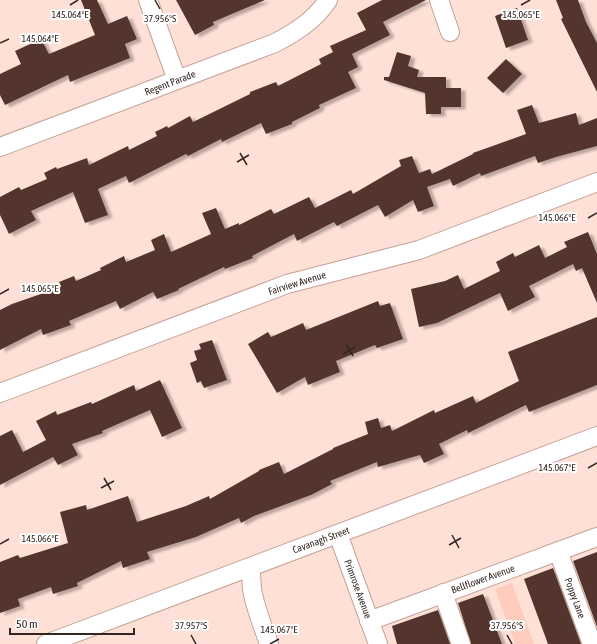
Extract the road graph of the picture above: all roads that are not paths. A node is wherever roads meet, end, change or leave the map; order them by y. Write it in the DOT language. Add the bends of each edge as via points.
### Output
graph roads {
  1 [pos="148,0"];
  2 [pos="328,0"];
  3 [pos="439,0"];
  4 [pos="450,32"];
  5 [pos="177,80"];
  6 [pos="0,147"];
  7 [pos="597,182"];
  8 [pos="0,393"];
  9 [pos="597,436"];
  10 [pos="338,534"];
  11 [pos="597,538"];
  12 [pos="558,551"];
  13 [pos="250,567"];
  14 [pos="443,593"];
  15 [pos="369,620"];
  16 [pos="46,644"];
  17 [pos="269,644"];
  18 [pos="378,644"];
  19 [pos="461,644"];
  20 [pos="592,644"];
  1 -- 5 [label="street"];
  2 -- 5 [label="street, Regent Parade" via="303,26 275,43"];
  3 -- 4 [label="street"];
  5 -- 6 [label="street, Regent Parade"];
  7 -- 8 [label="street, Fairview Avenue" via="419,250 287,284"];
  9 -- 10 [label="street, Cavanagh Street"];
  10 -- 13 [label="street, Cavanagh Street"];
  10 -- 15 [label="street, Primrose Avenue"];
  11 -- 12 [label="street, Bellflower Avenue"];
  12 -- 14 [label="street, Bellflower Avenue"];
  12 -- 20 [label="street, Poppy Lane"];
  13 -- 16 [label="street, Cavanagh Street"];
  13 -- 17 [label="street" via="258,613"];
  14 -- 15 [label="street, Bellflower Avenue"];
  14 -- 19 [label="street"];
  15 -- 18 [label="street, Primrose Avenue"];
}
